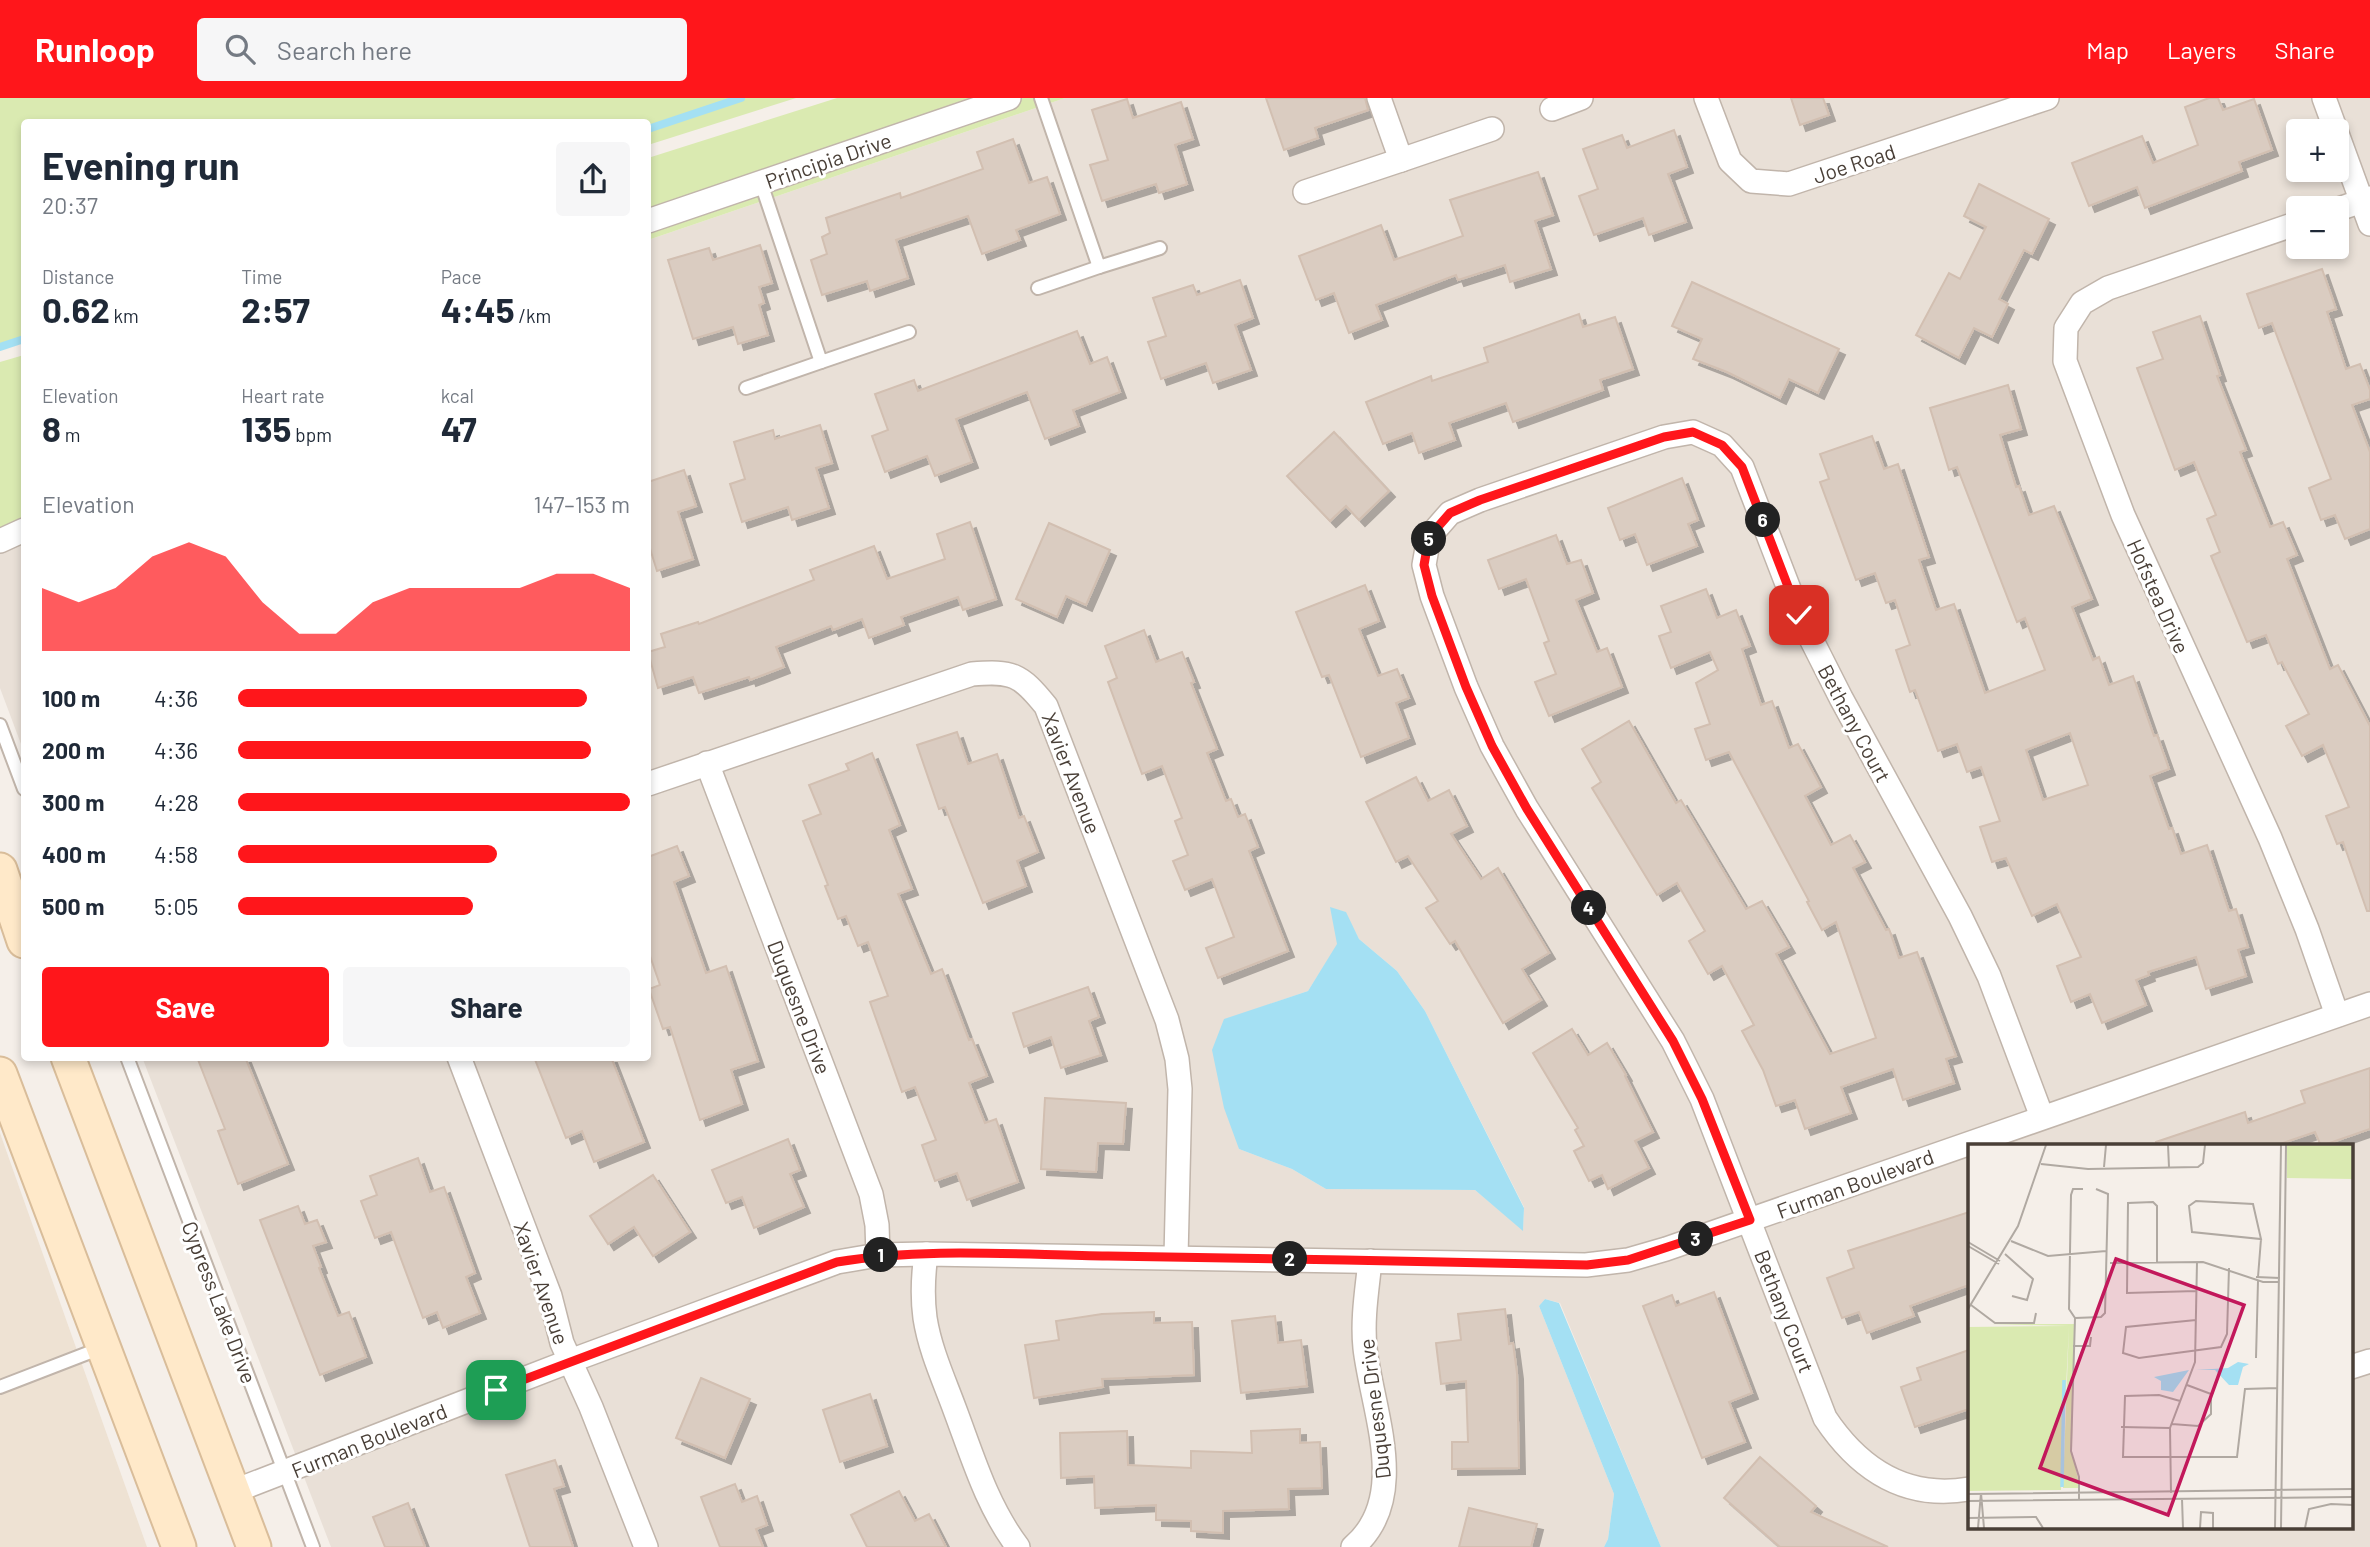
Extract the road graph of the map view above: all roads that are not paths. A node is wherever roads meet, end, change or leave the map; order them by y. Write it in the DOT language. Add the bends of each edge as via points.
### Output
graph roads {
  1 [pos="1009,98"];
  2 [pos="1041,98"];
  3 [pos="1379,98"];
  4 [pos="1581,98"];
  5 [pos="1706,98"];
  6 [pos="2046,98"];
  7 [pos="2324,98"];
  8 [pos="1552,109"];
  9 [pos="1492,129"];
  10 [pos="1401,160"];
  11 [pos="761,183"];
  12 [pos="1305,192"];
  13 [pos="2365,199"];
  14 [pos="651,220"];
  15 [pos="2370,224"];
  16 [pos="2286,227"];
  17 [pos="1160,248"];
  18 [pos="1098,267"];
  19 [pos="1038,288"];
  20 [pos="909,332"];
  21 [pos="821,362"];
  22 [pos="746,388"];
  23 [pos="21,531"];
  24 [pos="0,541"];
  25 [pos="0,724"];
  26 [pos="707,763"];
  27 [pos="21,781"];
  28 [pos="651,783"];
  29 [pos="0,870"];
  30 [pos="21,933"];
  31 [pos="2370,1004"];
  32 [pos="2337,1015"];
  33 [pos="70,1061"];
  34 [pos="129,1061"];
  35 [pos="460,1061"];
  36 [pos="0,1074"];
  37 [pos="2042,1117"];
  38 [pos="1750,1220"];
  39 [pos="926,1254"];
  40 [pos="878,1255"];
  41 [pos="1176,1256"];
  42 [pos="1370,1261"];
  43 [pos="104,1348"];
  44 [pos="570,1361"];
  45 [pos="2370,1361"];
  46 [pos="2352,1367"];
  47 [pos="0,1387"];
  48 [pos="285,1473"];
  49 [pos="1968,1489"];
  50 [pos="233,1492"];
  51 [pos="179,1547"];
  52 [pos="254,1547"];
  53 [pos="313,1547"];
  54 [pos="646,1547"];
  55 [pos="1018,1547"];
  56 [pos="1353,1547"];
  1 -- 11 [label="street, Principia Drive"];
  2 -- 18 [label="lane"];
  3 -- 10 [label="street"];
  4 -- 8 [label="street"];
  5 -- 6 [label="street, Joe Road" via="1730,161 1751,181 1789,184"];
  7 -- 13 [label="street"];
  9 -- 10 [label="street"];
  10 -- 12 [label="street"];
  11 -- 14 [label="street, Principia Drive"];
  11 -- 21 [label="lane"];
  13 -- 15 [label="street"];
  16 -- 32 [label="street, Hofstea Drive" via="2108,288 2082,303 2066,328 2065,361 2123,514 2270,838"];
  17 -- 18 [label="lane"];
  18 -- 19 [label="lane"];
  20 -- 21 [label="lane"];
  21 -- 22 [label="lane"];
  23 -- 24 [label="street"];
  25 -- 27 [label="lane"];
  26 -- 28 [label="street, Xavier Avenue"];
  26 -- 40 [label="street, Duquesne Drive" via="872,1194"];
  26 -- 41 [label="street, Xavier Avenue" via="972,674 1001,672 1028,683 1046,706 1177,1059"];
  29 -- 30 [label="main road"];
  31 -- 32 [label="street, Furman Boulevard"];
  32 -- 37 [label="street, Furman Boulevard"];
  33 -- 50 [label="main road"];
  34 -- 48 [label="lane, Cypress Lake Drive"];
  35 -- 44 [label="street, Xavier Avenue" via="550,1296"];
  36 -- 43 [label="main road"];
  37 -- 38 [label="street, Furman Boulevard"];
  37 -- 38 [label="street, Bethany Court" via="1984,964 1817,651 1742,467 1722,445 1693,432 1664,437 1480,500 1450,513 1429,537 1424,565 1466,687 1527,809 1673,1041 1702,1099"];
  38 -- 42 [label="street, Furman Boulevard" via="1628,1260 1587,1265"];
  38 -- 49 [label="street, Bethany Court" via="1825,1418 1843,1444 1867,1466 1894,1481 1923,1490"];
  39 -- 40 [label="street, Furman Boulevard"];
  39 -- 41 [label="street, Furman Boulevard"];
  39 -- 55 [label="street" via="922,1287 932,1350 987,1496"];
  40 -- 44 [label="street, Furman Boulevard" via="837,1262"];
  41 -- 42 [label="street, Furman Boulevard"];
  42 -- 56 [label="street, Duquesne Drive" via="1365,1346 1385,1478 1380,1508 1366,1536"];
  43 -- 47 [label="lane"];
  43 -- 51 [label="main road"];
  44 -- 48 [label="street, Furman Boulevard"];
  44 -- 54 [label="street, Xavier Avenue"];
  45 -- 46 [label="street"];
  48 -- 50 [label="street, Furman Boulevard"];
  48 -- 53 [label="lane, Cypress Lake Drive"];
  50 -- 52 [label="main road"];
}
